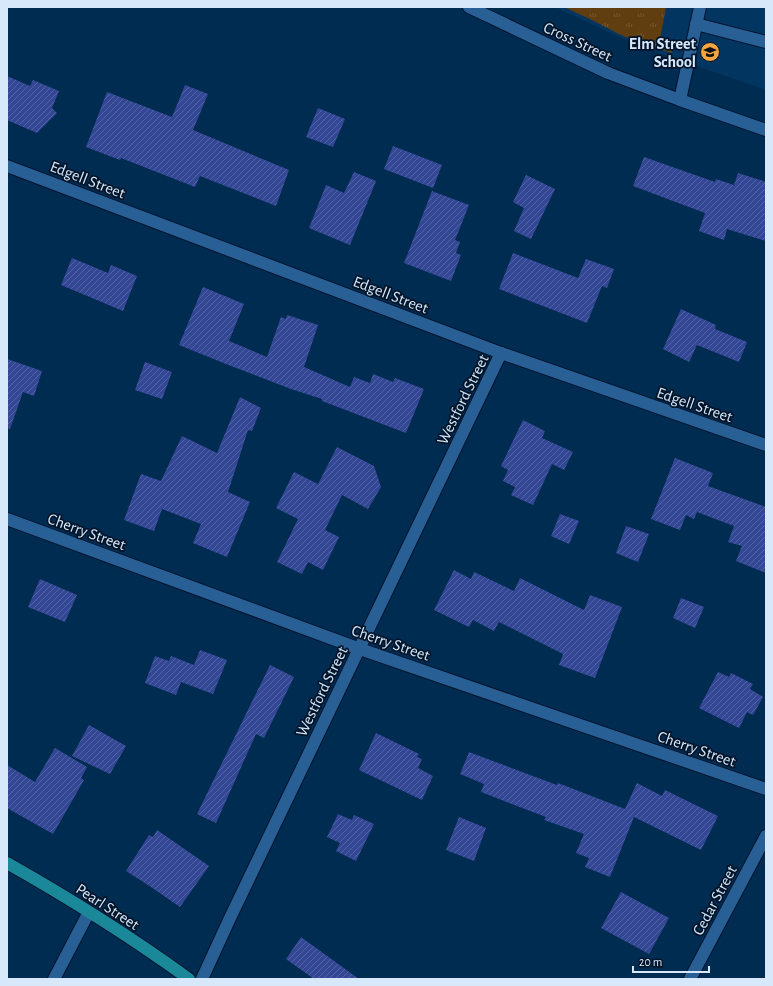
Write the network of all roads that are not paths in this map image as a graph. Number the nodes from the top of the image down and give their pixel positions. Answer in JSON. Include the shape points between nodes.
{"nodes":[{"id":1,"x":469,"y":7,"type":"edge"},
{"id":2,"x":700,"y":7,"type":"edge"},
{"id":3,"x":696,"y":24,"type":"junction"},
{"id":4,"x":766,"y":42,"type":"edge"},
{"id":5,"x":680,"y":100,"type":"junction"},
{"id":6,"x":766,"y":130,"type":"edge"},
{"id":7,"x":7,"y":166,"type":"edge"},
{"id":8,"x":502,"y":353,"type":"junction"},
{"id":9,"x":766,"y":445,"type":"edge"},
{"id":10,"x":7,"y":519,"type":"edge"},
{"id":11,"x":360,"y":649,"type":"junction"},
{"id":12,"x":766,"y":789,"type":"edge"},
{"id":13,"x":766,"y":836,"type":"edge"},
{"id":14,"x":7,"y":863,"type":"edge"},
{"id":15,"x":89,"y":912,"type":"junction"},
{"id":16,"x":54,"y":979,"type":"edge"},
{"id":17,"x":189,"y":979,"type":"edge"},
{"id":18,"x":202,"y":979,"type":"edge"},
{"id":19,"x":690,"y":979,"type":"edge"}],
"edges":[{"from":1,"to":5,"type":"street","name":"Cross Street","via":[[608,73]]},
{"from":2,"to":3,"type":"street"},
{"from":3,"to":4,"type":"street"},
{"from":3,"to":5,"type":"street"},
{"from":5,"to":6,"type":"street","name":"Cross Street"},
{"from":7,"to":8,"type":"street","name":"Edgell Street"},
{"from":8,"to":9,"type":"street","name":"Edgell Street"},
{"from":8,"to":11,"type":"street","name":"Westford Street"},
{"from":10,"to":11,"type":"street","name":"Cherry Street"},
{"from":11,"to":12,"type":"street","name":"Cherry Street"},
{"from":11,"to":18,"type":"street","name":"Westford Street"},
{"from":13,"to":19,"type":"street","name":"Cedar Street"},
{"from":14,"to":15,"type":"main road","name":"Pearl Street"},
{"from":15,"to":16,"type":"street"},
{"from":15,"to":17,"type":"main road","name":"Pearl Street"}]}
